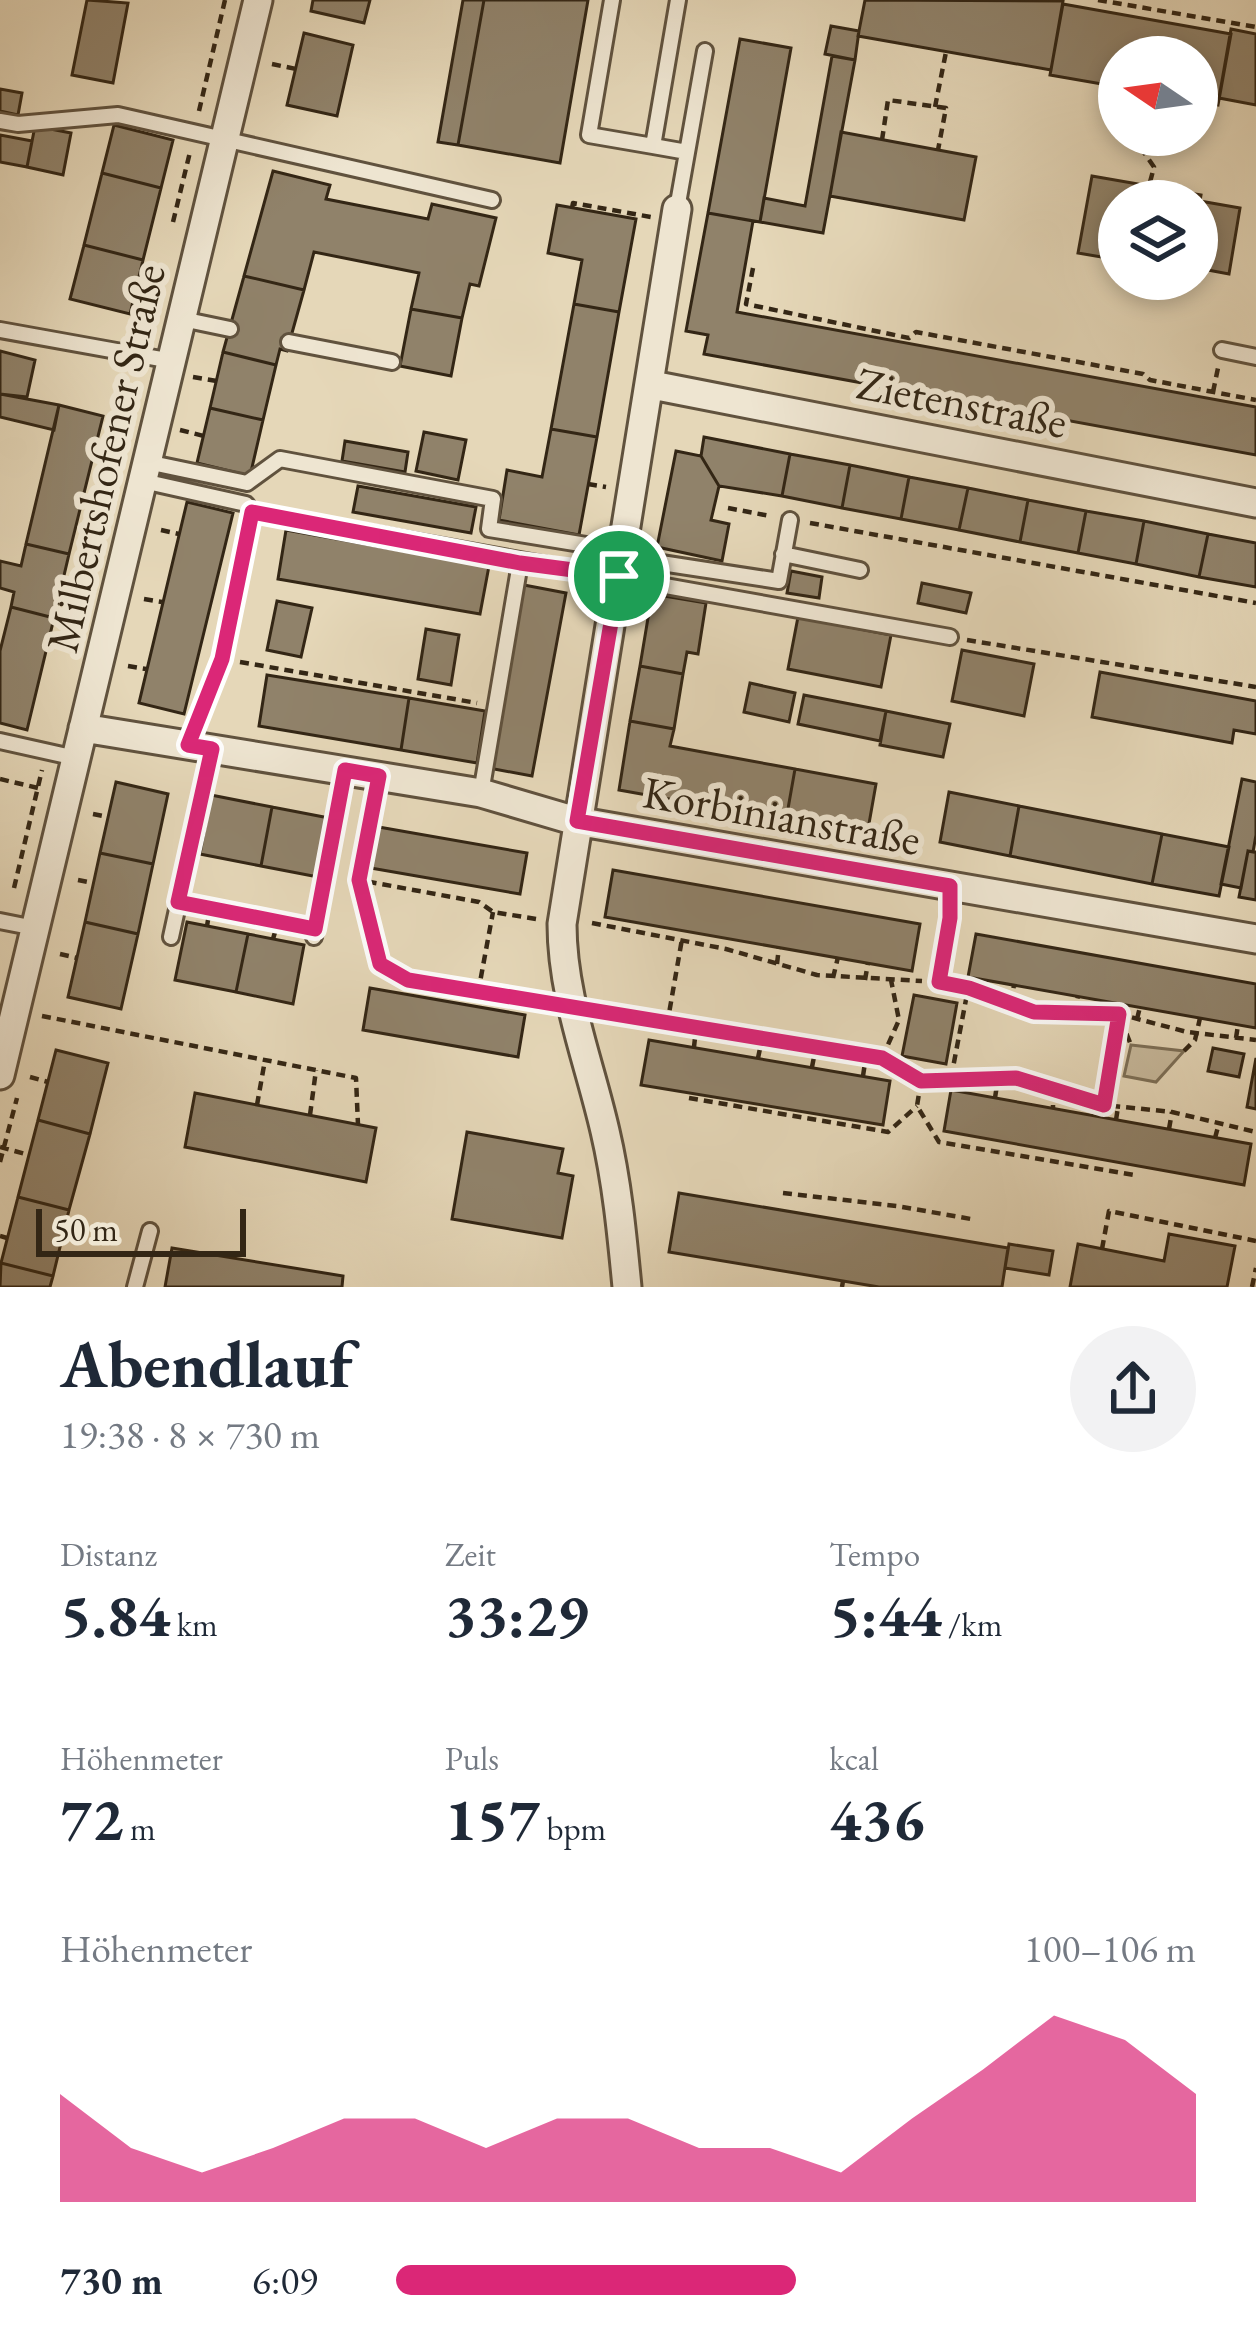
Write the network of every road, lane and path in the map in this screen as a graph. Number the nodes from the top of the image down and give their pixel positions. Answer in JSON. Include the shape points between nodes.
{"nodes":[{"id":1,"x":225,"y":0,"type":"edge"},
{"id":2,"x":258,"y":0,"type":"edge"},
{"id":3,"x":611,"y":0,"type":"edge"},
{"id":4,"x":678,"y":0,"type":"edge"},
{"id":5,"x":1099,"y":0,"type":"edge"},
{"id":6,"x":1153,"y":9,"type":"junction"},
{"id":7,"x":1150,"y":20,"type":"dead end"},
{"id":8,"x":1256,"y":27,"type":"edge"},
{"id":9,"x":705,"y":51,"type":"dead end"},
{"id":10,"x":946,"y":52,"type":"dead end"},
{"id":11,"x":935,"y":106,"type":"junction"},
{"id":12,"x":0,"y":121,"type":"edge"},
{"id":13,"x":194,"y":134,"type":"junction"},
{"id":14,"x":882,"y":140,"type":"dead end"},
{"id":15,"x":224,"y":141,"type":"junction"},
{"id":16,"x":653,"y":146,"type":"junction"},
{"id":17,"x":938,"y":150,"type":"dead end"},
{"id":18,"x":688,"y":152,"type":"junction"},
{"id":19,"x":492,"y":200,"type":"dead end"},
{"id":20,"x":572,"y":208,"type":"dead end"},
{"id":21,"x":677,"y":215,"type":"junction"},
{"id":22,"x":173,"y":223,"type":"dead end"},
{"id":23,"x":753,"y":268,"type":"dead end"},
{"id":24,"x":182,"y":319,"type":"junction"},
{"id":25,"x":230,"y":329,"type":"dead end"},
{"id":26,"x":0,"y":330,"type":"edge"},
{"id":27,"x":289,"y":342,"type":"dead end"},
{"id":28,"x":1222,"y":350,"type":"dead end"},
{"id":29,"x":1256,"y":356,"type":"edge"},
{"id":30,"x":172,"y":361,"type":"junction"},
{"id":31,"x":392,"y":362,"type":"dead end"},
{"id":32,"x":652,"y":385,"type":"junction"},
{"id":33,"x":1256,"y":400,"type":"edge"},
{"id":34,"x":116,"y":461,"type":"dead end"},
{"id":35,"x":145,"y":472,"type":"junction"},
{"id":36,"x":1256,"y":503,"type":"edge"},
{"id":37,"x":728,"y":508,"type":"dead end"},
{"id":38,"x":252,"y":512,"type":"junction"},
{"id":39,"x":790,"y":520,"type":"junction"},
{"id":40,"x":95,"y":550,"type":"dead end"},
{"id":41,"x":783,"y":554,"type":"junction"},
{"id":42,"x":621,"y":561,"type":"junction"},
{"id":43,"x":520,"y":563,"type":"junction"},
{"id":44,"x":860,"y":569,"type":"dead end"},
{"id":45,"x":1256,"y":603,"type":"edge"},
{"id":46,"x":950,"y":637,"type":"joint"},
{"id":47,"x":222,"y":659,"type":"junction"},
{"id":48,"x":1256,"y":687,"type":"edge"},
{"id":49,"x":496,"y":707,"type":"junction"},
{"id":50,"x":83,"y":728,"type":"junction"},
{"id":51,"x":0,"y":741,"type":"edge"},
{"id":52,"x":200,"y":747,"type":"junction"},
{"id":53,"x":47,"y":751,"type":"junction"},
{"id":54,"x":76,"y":758,"type":"junction"},
{"id":55,"x":345,"y":770,"type":"junction"},
{"id":56,"x":379,"y":776,"type":"junction"},
{"id":57,"x":0,"y":779,"type":"edge"},
{"id":58,"x":38,"y":788,"type":"junction"},
{"id":59,"x":482,"y":793,"type":"junction"},
{"id":60,"x":68,"y":794,"type":"junction"},
{"id":61,"x":577,"y":821,"type":"junction"},
{"id":62,"x":359,"y":880,"type":"junction"},
{"id":63,"x":950,"y":886,"type":"junction"},
{"id":64,"x":178,"y":902,"type":"junction"},
{"id":65,"x":210,"y":908,"type":"junction"},
{"id":66,"x":493,"y":912,"type":"junction"},
{"id":67,"x":3,"y":921,"type":"edge"},
{"id":68,"x":563,"y":921,"type":"junction"},
{"id":69,"x":278,"y":922,"type":"junction"},
{"id":70,"x":207,"y":926,"type":"dead end"},
{"id":71,"x":35,"y":928,"type":"junction"},
{"id":72,"x":315,"y":933,"type":"joint"},
{"id":73,"x":170,"y":937,"type":"dead end"},
{"id":74,"x":718,"y":937,"type":"dead end"},
{"id":75,"x":273,"y":939,"type":"dead end"},
{"id":76,"x":682,"y":939,"type":"junction"},
{"id":77,"x":1256,"y":939,"type":"edge"},
{"id":78,"x":716,"y":946,"type":"junction"},
{"id":79,"x":779,"y":947,"type":"dead end"},
{"id":80,"x":838,"y":957,"type":"dead end"},
{"id":81,"x":868,"y":963,"type":"dead end"},
{"id":82,"x":777,"y":964,"type":"junction"},
{"id":83,"x":833,"y":977,"type":"junction"},
{"id":84,"x":865,"y":980,"type":"junction"},
{"id":85,"x":891,"y":980,"type":"junction"},
{"id":86,"x":939,"y":982,"type":"junction"},
{"id":87,"x":1014,"y":985,"type":"dead end"},
{"id":88,"x":969,"y":988,"type":"junction"},
{"id":89,"x":478,"y":993,"type":"junction"},
{"id":90,"x":1078,"y":996,"type":"dead end"},
{"id":91,"x":1011,"y":1003,"type":"junction"},
{"id":92,"x":1140,"y":1007,"type":"dead end"},
{"id":93,"x":572,"y":1009,"type":"junction"},
{"id":94,"x":16,"y":1011,"type":"junction"},
{"id":95,"x":1074,"y":1013,"type":"junction"},
{"id":96,"x":1119,"y":1014,"type":"junction"},
{"id":97,"x":1201,"y":1018,"type":"dead end"},
{"id":98,"x":1137,"y":1019,"type":"junction"},
{"id":99,"x":899,"y":1020,"type":"junction"},
{"id":100,"x":909,"y":1022,"type":"dead end"},
{"id":101,"x":667,"y":1025,"type":"junction"},
{"id":102,"x":1238,"y":1025,"type":"dead end"},
{"id":103,"x":696,"y":1029,"type":"junction"},
{"id":104,"x":1198,"y":1034,"type":"junction"},
{"id":105,"x":1236,"y":1038,"type":"junction"},
{"id":106,"x":762,"y":1039,"type":"junction"},
{"id":107,"x":1256,"y":1040,"type":"edge"},
{"id":108,"x":1130,"y":1045,"type":"dead end"},
{"id":109,"x":694,"y":1047,"type":"dead end"},
{"id":110,"x":817,"y":1047,"type":"junction"},
{"id":111,"x":1184,"y":1052,"type":"dead end"},
{"id":112,"x":866,"y":1056,"type":"junction"},
{"id":113,"x":758,"y":1058,"type":"dead end"},
{"id":114,"x":882,"y":1058,"type":"junction"},
{"id":115,"x":265,"y":1060,"type":"junction"},
{"id":116,"x":812,"y":1067,"type":"dead end"},
{"id":117,"x":316,"y":1070,"type":"junction"},
{"id":118,"x":0,"y":1075,"type":"edge"},
{"id":119,"x":863,"y":1076,"type":"dead end"},
{"id":120,"x":951,"y":1078,"type":"junction"},
{"id":121,"x":998,"y":1078,"type":"junction"},
{"id":122,"x":921,"y":1081,"type":"junction"},
{"id":123,"x":1053,"y":1090,"type":"junction"},
{"id":124,"x":689,"y":1098,"type":"dead end"},
{"id":125,"x":995,"y":1098,"type":"dead end"},
{"id":126,"x":257,"y":1105,"type":"dead end"},
{"id":127,"x":1104,"y":1105,"type":"junction"},
{"id":128,"x":917,"y":1106,"type":"junction"},
{"id":129,"x":1118,"y":1106,"type":"junction"},
{"id":130,"x":1053,"y":1108,"type":"dead end"},
{"id":131,"x":1172,"y":1112,"type":"junction"},
{"id":132,"x":310,"y":1115,"type":"dead end"},
{"id":133,"x":1116,"y":1120,"type":"dead end"},
{"id":134,"x":1256,"y":1121,"type":"edge"},
{"id":135,"x":1219,"y":1124,"type":"junction"},
{"id":136,"x":358,"y":1125,"type":"dead end"},
{"id":137,"x":1169,"y":1129,"type":"dead end"},
{"id":138,"x":1255,"y":1132,"type":"edge"},
{"id":139,"x":1215,"y":1138,"type":"dead end"},
{"id":140,"x":0,"y":1147,"type":"edge"},
{"id":141,"x":29,"y":1154,"type":"dead end"},
{"id":142,"x":1134,"y":1174,"type":"dead end"},
{"id":143,"x":783,"y":1193,"type":"dead end"},
{"id":144,"x":971,"y":1219,"type":"dead end"},
{"id":145,"x":150,"y":1231,"type":"dead end"},
{"id":146,"x":1256,"y":1240,"type":"edge"},
{"id":147,"x":1102,"y":1249,"type":"dead end"},
{"id":148,"x":1256,"y":1268,"type":"edge"},
{"id":149,"x":135,"y":1287,"type":"edge"},
{"id":150,"x":627,"y":1287,"type":"edge"},
{"id":151,"x":1252,"y":1287,"type":"edge"}],
"edges":[{"from":1,"to":13,"type":"path"},
{"from":2,"to":15,"type":"street","name":"Milbertshofener Straße"},
{"from":3,"to":16,"type":"lane","via":[[589,135]]},
{"from":4,"to":16,"type":"lane"},
{"from":5,"to":6,"type":"path"},
{"from":6,"to":7,"type":"path"},
{"from":6,"to":8,"type":"path"},
{"from":9,"to":18,"type":"lane"},
{"from":10,"to":11,"type":"path"},
{"from":11,"to":14,"type":"path","via":[[888,100]]},
{"from":11,"to":17,"type":"path","via":[[946,108]]},
{"from":12,"to":13,"type":"lane","via":[[118,115]]},
{"from":13,"to":15,"type":"lane"},
{"from":13,"to":22,"type":"path"},
{"from":15,"to":19,"type":"lane"},
{"from":15,"to":24,"type":"street","name":"Milbertshofener Straße"},
{"from":16,"to":18,"type":"lane"},
{"from":18,"to":21,"type":"lane"},
{"from":20,"to":21,"type":"path"},
{"from":21,"to":32,"type":"street"},
{"from":23,"to":33,"type":"path","via":[[746,304]]},
{"from":24,"to":25,"type":"lane"},
{"from":24,"to":30,"type":"street","name":"Milbertshofener Straße"},
{"from":26,"to":30,"type":"lane"},
{"from":27,"to":31,"type":"lane"},
{"from":28,"to":29,"type":"lane"},
{"from":30,"to":35,"type":"street","name":"Milbertshofener Straße"},
{"from":32,"to":36,"type":"street","name":"Zietenstraße"},
{"from":32,"to":42,"type":"street"},
{"from":34,"to":40,"type":"path"},
{"from":35,"to":38,"type":"lane"},
{"from":35,"to":42,"type":"lane","via":[[248,483],[280,459],[493,499],[489,529]]},
{"from":35,"to":50,"type":"street","name":"Milbertshofener Straße"},
{"from":37,"to":39,"type":"path"},
{"from":38,"to":43,"type":"lane"},
{"from":38,"to":47,"type":"lane"},
{"from":39,"to":41,"type":"lane"},
{"from":39,"to":45,"type":"path"},
{"from":41,"to":42,"type":"lane","via":[[779,581]]},
{"from":41,"to":44,"type":"lane"},
{"from":42,"to":43,"type":"lane"},
{"from":42,"to":46,"type":"lane"},
{"from":42,"to":61,"type":"street"},
{"from":43,"to":49,"type":"lane"},
{"from":46,"to":48,"type":"path"},
{"from":47,"to":49,"type":"path"},
{"from":47,"to":52,"type":"lane"},
{"from":49,"to":59,"type":"lane"},
{"from":50,"to":52,"type":"street","name":"Korbinianstraße"},
{"from":50,"to":54,"type":"street","name":"Milbertshofener Straße"},
{"from":51,"to":53,"type":"lane"},
{"from":52,"to":55,"type":"street","name":"Korbinianstraße"},
{"from":52,"to":64,"type":"lane"},
{"from":53,"to":54,"type":"lane"},
{"from":53,"to":58,"type":"path"},
{"from":54,"to":60,"type":"street","name":"Milbertshofener Straße"},
{"from":55,"to":56,"type":"street","name":"Korbinianstraße"},
{"from":55,"to":72,"type":"lane"},
{"from":56,"to":59,"type":"street","name":"Korbinianstraße"},
{"from":56,"to":62,"type":"path"},
{"from":57,"to":58,"type":"path"},
{"from":58,"to":60,"type":"path"},
{"from":58,"to":67,"type":"path"},
{"from":59,"to":61,"type":"street","name":"Korbinianstraße"},
{"from":60,"to":71,"type":"street","name":"Milbertshofener Straße"},
{"from":61,"to":63,"type":"street","name":"Korbinianstraße"},
{"from":61,"to":68,"type":"street"},
{"from":62,"to":66,"type":"path","via":[[478,902]]},
{"from":62,"to":89,"type":"path","via":[[380,964],[408,980]]},
{"from":63,"to":77,"type":"street","name":"Korbinianstraße"},
{"from":63,"to":86,"type":"lane"},
{"from":64,"to":65,"type":"path"},
{"from":64,"to":73,"type":"lane"},
{"from":65,"to":69,"type":"path"},
{"from":65,"to":70,"type":"path"},
{"from":66,"to":68,"type":"path"},
{"from":66,"to":89,"type":"path"},
{"from":67,"to":71,"type":"lane"},
{"from":68,"to":76,"type":"path"},
{"from":68,"to":93,"type":"street"},
{"from":69,"to":72,"type":"path"},
{"from":69,"to":75,"type":"path"},
{"from":71,"to":94,"type":"street","name":"Milbertshofener Straße"},
{"from":74,"to":78,"type":"path"},
{"from":76,"to":78,"type":"path"},
{"from":76,"to":101,"type":"path"},
{"from":78,"to":82,"type":"path"},
{"from":79,"to":82,"type":"path"},
{"from":80,"to":83,"type":"path"},
{"from":81,"to":84,"type":"path"},
{"from":82,"to":83,"type":"path"},
{"from":83,"to":84,"type":"path"},
{"from":84,"to":85,"type":"path"},
{"from":85,"to":86,"type":"path"},
{"from":85,"to":99,"type":"path"},
{"from":86,"to":88,"type":"path"},
{"from":87,"to":91,"type":"path"},
{"from":88,"to":91,"type":"path"},
{"from":88,"to":120,"type":"path"},
{"from":89,"to":93,"type":"path"},
{"from":90,"to":95,"type":"path"},
{"from":91,"to":95,"type":"path"},
{"from":92,"to":98,"type":"path"},
{"from":93,"to":101,"type":"path"},
{"from":93,"to":150,"type":"street","via":[[605,1130]]},
{"from":94,"to":115,"type":"path"},
{"from":94,"to":118,"type":"street","name":"Milbertshofener Straße"},
{"from":95,"to":96,"type":"path"},
{"from":96,"to":98,"type":"path"},
{"from":96,"to":108,"type":"path"},
{"from":96,"to":127,"type":"path"},
{"from":97,"to":104,"type":"path"},
{"from":98,"to":104,"type":"path"},
{"from":99,"to":100,"type":"path"},
{"from":99,"to":114,"type":"path"},
{"from":101,"to":103,"type":"path"},
{"from":102,"to":105,"type":"path"},
{"from":103,"to":106,"type":"path"},
{"from":103,"to":109,"type":"path"},
{"from":104,"to":105,"type":"path"},
{"from":104,"to":111,"type":"path"},
{"from":105,"to":107,"type":"path"},
{"from":106,"to":110,"type":"path"},
{"from":106,"to":113,"type":"path"},
{"from":110,"to":112,"type":"path"},
{"from":110,"to":116,"type":"path"},
{"from":112,"to":114,"type":"path"},
{"from":112,"to":119,"type":"path"},
{"from":114,"to":122,"type":"path"},
{"from":115,"to":117,"type":"path"},
{"from":115,"to":126,"type":"path"},
{"from":117,"to":132,"type":"path"},
{"from":117,"to":136,"type":"path","via":[[356,1078]]},
{"from":120,"to":121,"type":"path"},
{"from":120,"to":122,"type":"path"},
{"from":121,"to":123,"type":"path"},
{"from":121,"to":125,"type":"path"},
{"from":122,"to":128,"type":"path"},
{"from":123,"to":127,"type":"path"},
{"from":123,"to":130,"type":"path"},
{"from":124,"to":128,"type":"path","via":[[889,1132]]},
{"from":127,"to":129,"type":"path"},
{"from":128,"to":142,"type":"path","via":[[939,1142]]},
{"from":129,"to":131,"type":"path"},
{"from":129,"to":133,"type":"path"},
{"from":131,"to":135,"type":"path"},
{"from":131,"to":137,"type":"path"},
{"from":134,"to":138,"type":"path"},
{"from":135,"to":138,"type":"path"},
{"from":135,"to":139,"type":"path"},
{"from":140,"to":141,"type":"path"},
{"from":143,"to":144,"type":"path"},
{"from":145,"to":149,"type":"lane"},
{"from":146,"to":147,"type":"path","via":[[1109,1211]]},
{"from":148,"to":151,"type":"path"}]}
